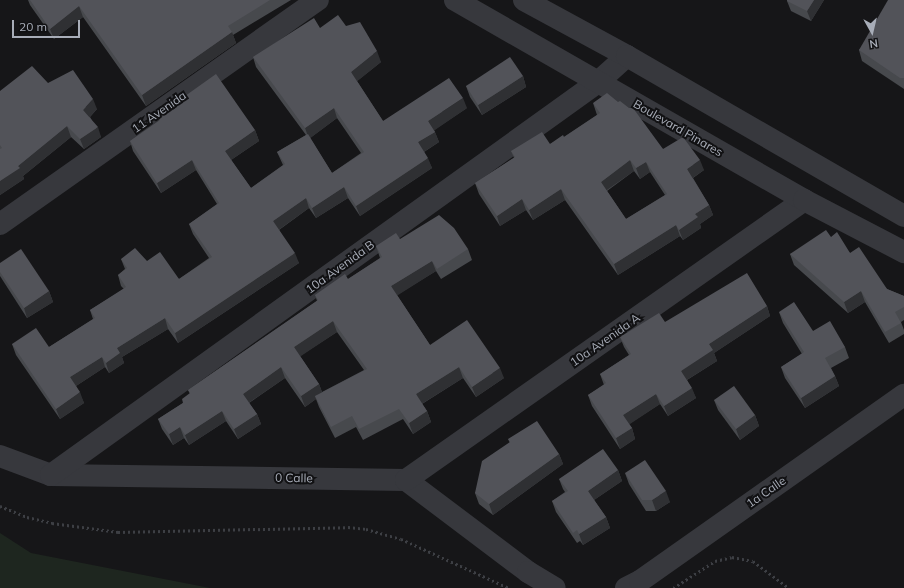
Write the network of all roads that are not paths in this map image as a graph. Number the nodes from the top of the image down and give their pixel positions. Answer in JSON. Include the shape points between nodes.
{"nodes":[{"id":1,"x":318,"y":0,"type":"edge"},
{"id":2,"x":455,"y":0,"type":"edge"},
{"id":3,"x":524,"y":0,"type":"edge"},
{"id":4,"x":627,"y":56,"type":"junction"},
{"id":5,"x":598,"y":82,"type":"junction"},
{"id":6,"x":804,"y":200,"type":"junction"},
{"id":7,"x":904,"y":216,"type":"edge"},
{"id":8,"x":0,"y":224,"type":"edge"},
{"id":9,"x":904,"y":252,"type":"edge"},
{"id":10,"x":904,"y":395,"type":"edge"},
{"id":11,"x":0,"y":456,"type":"edge"},
{"id":12,"x":51,"y":475,"type":"junction"},
{"id":13,"x":406,"y":480,"type":"junction"},
{"id":14,"x":556,"y":588,"type":"edge"},
{"id":15,"x":626,"y":588,"type":"edge"}],
"edges":[{"from":1,"to":8,"type":"street","name":"11 Avenida"},
{"from":2,"to":5,"type":"street","name":"Boulevard Pinares"},
{"from":3,"to":4,"type":"street"},
{"from":4,"to":5,"type":"street","name":"10a Avenida B"},
{"from":4,"to":7,"type":"street"},
{"from":5,"to":6,"type":"street","name":"Boulevard Pinares"},
{"from":5,"to":12,"type":"street","name":"10a Avenida B"},
{"from":6,"to":9,"type":"street","name":"Boulevard Pinares"},
{"from":6,"to":13,"type":"street","name":"10a Avenida A"},
{"from":10,"to":15,"type":"street","name":"1a Calle","via":[[640,581]]},
{"from":11,"to":12,"type":"street","name":"0 Calle"},
{"from":12,"to":13,"type":"street","name":"0 Calle"},
{"from":13,"to":14,"type":"street","via":[[528,572]]}]}
